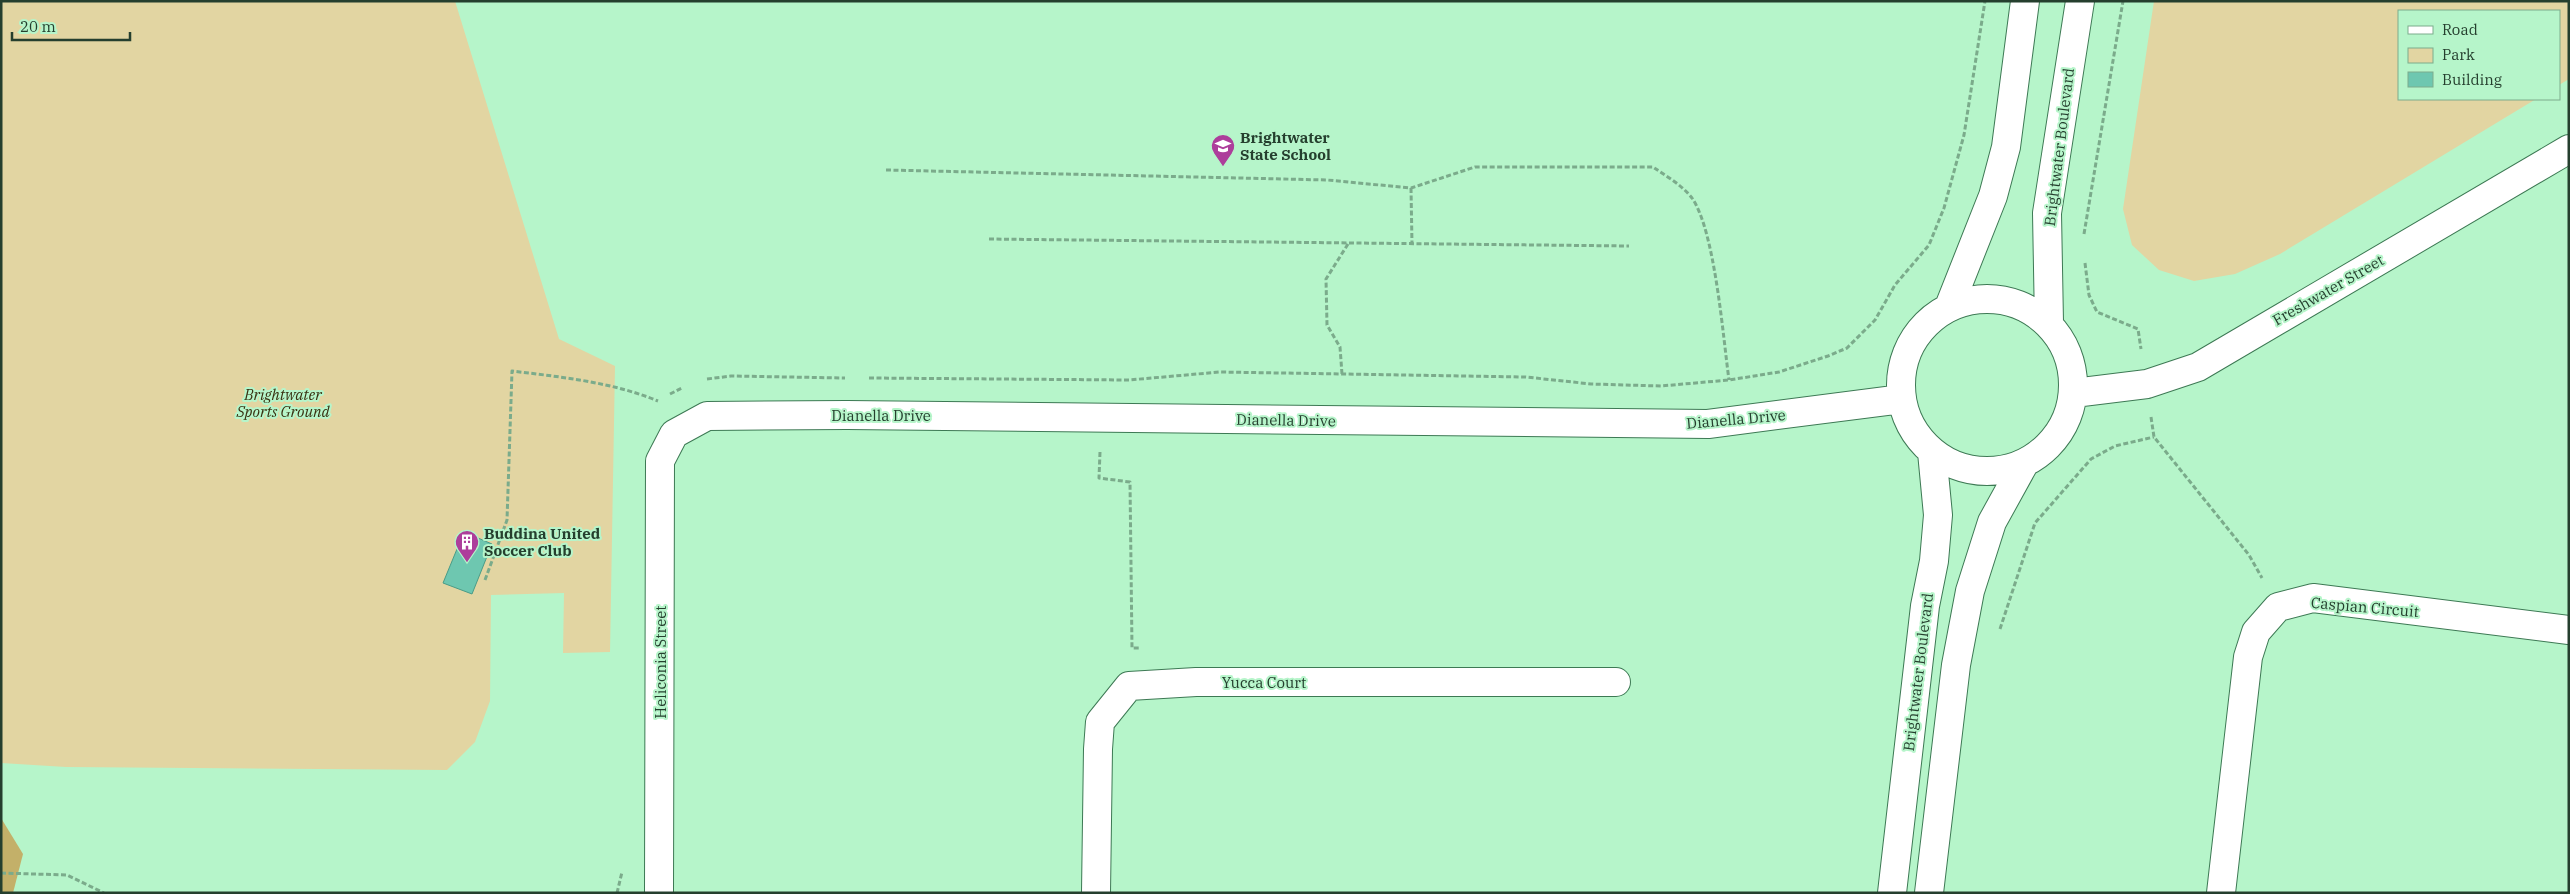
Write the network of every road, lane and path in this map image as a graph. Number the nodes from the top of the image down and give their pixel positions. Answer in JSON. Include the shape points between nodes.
{"nodes":[{"id":1,"x":1985,"y":1,"type":"edge"},
{"id":2,"x":2026,"y":1,"type":"edge"},
{"id":3,"x":2080,"y":1,"type":"edge"},
{"id":4,"x":2123,"y":1,"type":"edge"},
{"id":5,"x":2569,"y":149,"type":"edge"},
{"id":6,"x":886,"y":170,"type":"dead end"},
{"id":7,"x":1411,"y":188,"type":"junction"},
{"id":8,"x":989,"y":239,"type":"dead end"},
{"id":9,"x":1348,"y":244,"type":"junction"},
{"id":10,"x":1412,"y":244,"type":"junction"},
{"id":11,"x":2082,"y":244,"type":"dead end"},
{"id":12,"x":1629,"y":246,"type":"dead end"},
{"id":13,"x":2084,"y":261,"type":"dead end"},
{"id":14,"x":1949,"y":307,"type":"junction"},
{"id":15,"x":2049,"y":323,"type":"junction"},
{"id":16,"x":2138,"y":329,"type":"dead end"},
{"id":17,"x":1828,"y":356,"type":"dead end"},
{"id":18,"x":1342,"y":374,"type":"dead end"},
{"id":19,"x":1102,"y":380,"type":"dead end"},
{"id":20,"x":1729,"y":380,"type":"dead end"},
{"id":21,"x":2074,"y":394,"type":"junction"},
{"id":22,"x":1902,"y":399,"type":"junction"},
{"id":23,"x":658,"y":401,"type":"dead end"},
{"id":24,"x":1101,"y":418,"type":"junction"},
{"id":25,"x":674,"y":434,"type":"joint"},
{"id":26,"x":1932,"y":452,"type":"junction"},
{"id":27,"x":2024,"y":464,"type":"junction"},
{"id":28,"x":484,"y":580,"type":"dead end"},
{"id":29,"x":2278,"y":607,"type":"junction"},
{"id":30,"x":2569,"y":630,"type":"edge"},
{"id":31,"x":1997,"y":638,"type":"dead end"},
{"id":32,"x":1150,"y":649,"type":"dead end"},
{"id":33,"x":1616,"y":682,"type":"dead end"},
{"id":34,"x":623,"y":863,"type":"dead end"},
{"id":35,"x":1,"y":873,"type":"edge"},
{"id":36,"x":104,"y":893,"type":"edge"},
{"id":37,"x":617,"y":893,"type":"edge"},
{"id":38,"x":659,"y":893,"type":"edge"},
{"id":39,"x":1096,"y":893,"type":"edge"},
{"id":40,"x":1892,"y":893,"type":"edge"},
{"id":41,"x":1929,"y":893,"type":"edge"},
{"id":42,"x":2221,"y":893,"type":"edge"}],
"edges":[{"from":1,"to":17,"type":"path","via":[[1964,135],[1944,208],[1929,245],[1895,284],[1874,320],[1846,348]]},
{"from":2,"to":14,"type":"street","via":[[2006,146],[1992,196]]},
{"from":3,"to":15,"type":"street","name":"Brightwater Boulevard","via":[[2047,213]]},
{"from":4,"to":11,"type":"path"},
{"from":5,"to":21,"type":"street","name":"Freshwater Street","via":[[2198,367],[2147,384]]},
{"from":6,"to":7,"type":"path","via":[[1327,180]]},
{"from":7,"to":10,"type":"path"},
{"from":7,"to":20,"type":"path","via":[[1476,167],[1653,168],[1674,181],[1691,198],[1703,222]]},
{"from":8,"to":9,"type":"path"},
{"from":9,"to":10,"type":"path"},
{"from":9,"to":18,"type":"path","via":[[1326,279],[1327,325],[1340,346]]},
{"from":10,"to":12,"type":"path"},
{"from":13,"to":16,"type":"path","via":[[2089,296],[2097,312]]},
{"from":14,"to":15,"type":"street","via":[[1975,299],[2001,300],[2027,308]]},
{"from":14,"to":22,"type":"street","via":[[1926,322],[1910,345],[1902,371]]},
{"from":15,"to":21,"type":"street","via":[[2064,344],[2073,368]]},
{"from":19,"to":24,"type":"path"},
{"from":21,"to":27,"type":"street","via":[[2066,422],[2049,446]]},
{"from":22,"to":24,"type":"street","name":"Dianella Drive","via":[[1708,424]]},
{"from":22,"to":26,"type":"street","via":[[1907,418]]},
{"from":23,"to":28,"type":"path","via":[[632,390],[512,371],[507,520]]},
{"from":24,"to":25,"type":"street","name":"Dianella Drive","via":[[707,416]]},
{"from":24,"to":32,"type":"path","via":[[1099,478],[1130,482],[1132,648]]},
{"from":25,"to":38,"type":"street","name":"Heliconia Street","via":[[660,461]]},
{"from":26,"to":27,"type":"street","via":[[1953,464],[1977,471],[2001,470]]},
{"from":26,"to":40,"type":"street","name":"Brightwater Boulevard","via":[[1938,515],[1935,552],[1925,606]]},
{"from":27,"to":41,"type":"street","via":[[1992,522],[1970,591],[1956,665]]},
{"from":29,"to":30,"type":"street","name":"Caspian Circuit","via":[[2313,598]]},
{"from":29,"to":31,"type":"path","via":[[2249,555],[2154,437],[2115,446],[2091,459],[2035,523]]},
{"from":29,"to":42,"type":"street","via":[[2256,632],[2248,657]]},
{"from":33,"to":39,"type":"street","name":"Yucca Court","via":[[1196,682],[1129,686],[1100,722]]},
{"from":34,"to":37,"type":"path"},
{"from":35,"to":36,"type":"path","via":[[67,875]]}]}
